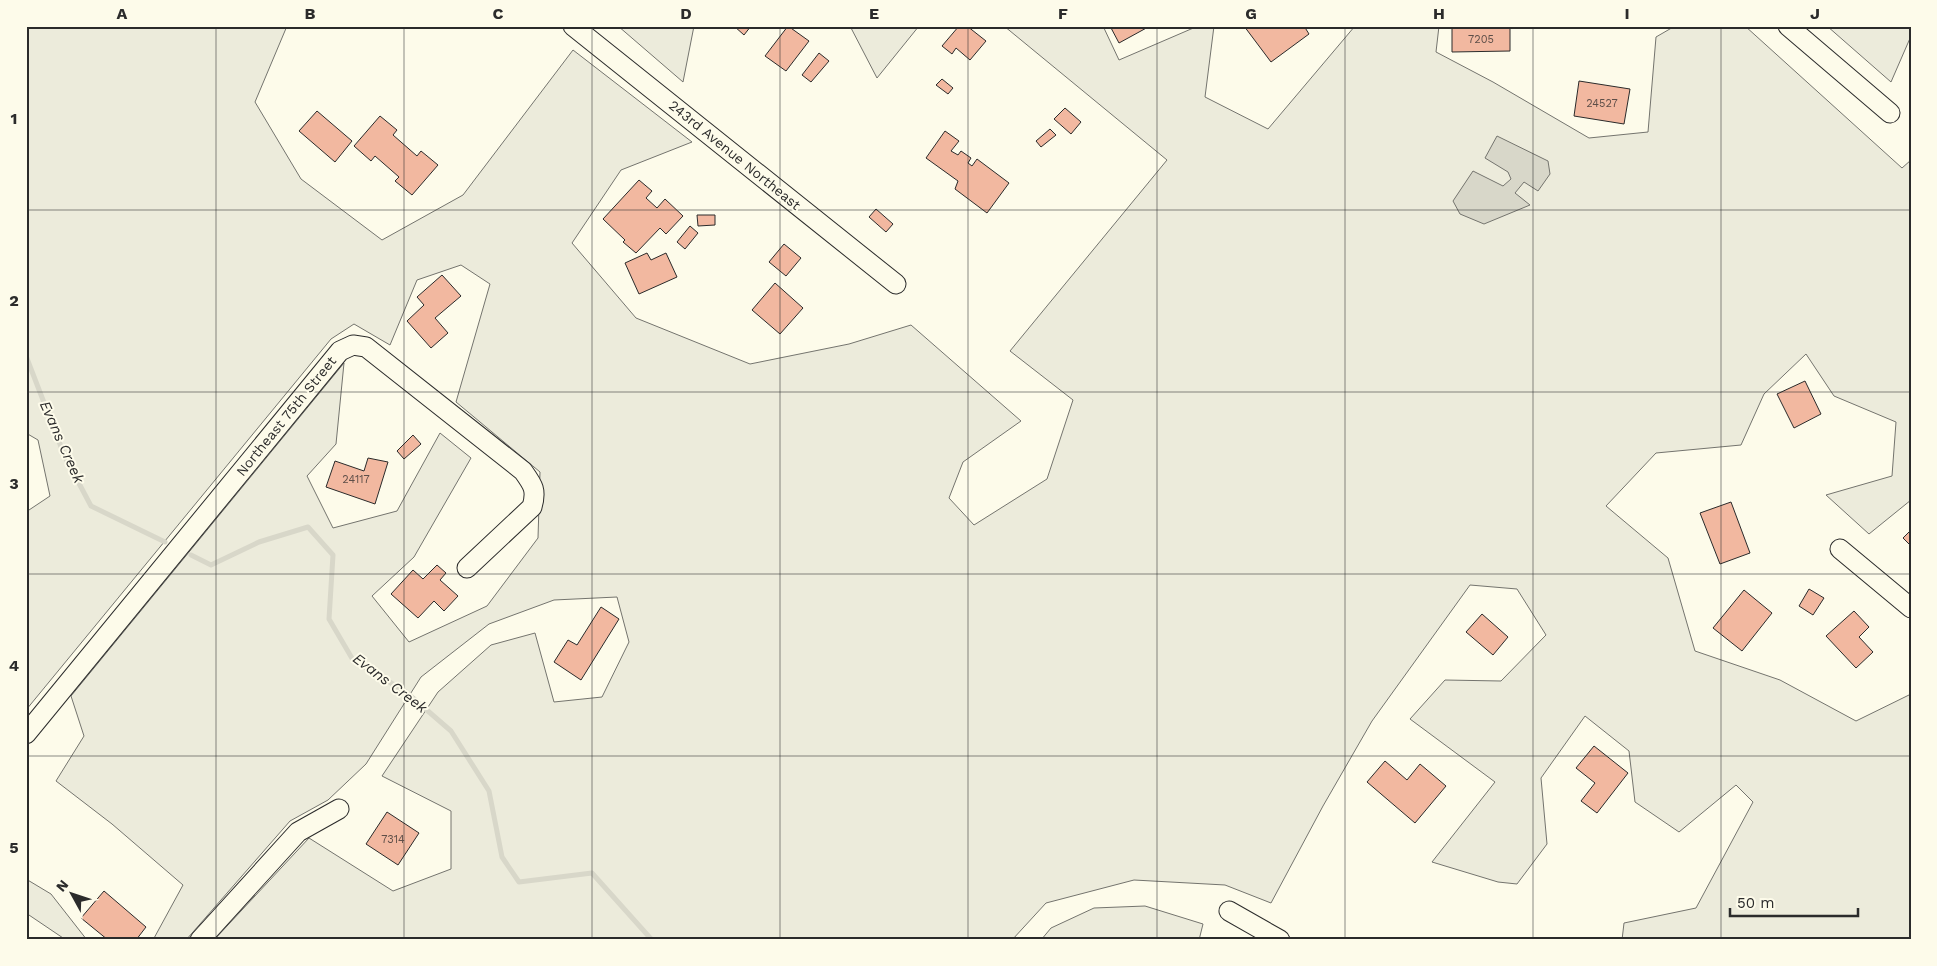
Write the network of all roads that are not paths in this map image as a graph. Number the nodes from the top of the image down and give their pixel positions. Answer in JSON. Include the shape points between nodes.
{"nodes":[{"id":1,"x":573,"y":26,"type":"edge"},
{"id":2,"x":1788,"y":26,"type":"edge"},
{"id":3,"x":1890,"y":113,"type":"dead end"},
{"id":4,"x":896,"y":284,"type":"dead end"},
{"id":5,"x":1840,"y":549,"type":"dead end"},
{"id":6,"x":467,"y":568,"type":"dead end"},
{"id":7,"x":1911,"y":608,"type":"edge"},
{"id":8,"x":26,"y":734,"type":"edge"},
{"id":9,"x":339,"y":808,"type":"dead end"},
{"id":10,"x":1229,"y":911,"type":"dead end"},
{"id":11,"x":200,"y":940,"type":"edge"},
{"id":12,"x":1280,"y":940,"type":"edge"}],
"edges":[{"from":1,"to":4,"type":"street","name":"243rd Avenue Northeast"},
{"from":2,"to":3,"type":"street"},
{"from":5,"to":7,"type":"street"},
{"from":6,"to":8,"type":"street","name":"Northeast 75th Street","via":[[532,507],[535,495],[532,483],[523,471],[366,347],[353,344],[340,350]]},
{"from":9,"to":11,"type":"street","via":[[298,832]]},
{"from":10,"to":12,"type":"street"}]}
